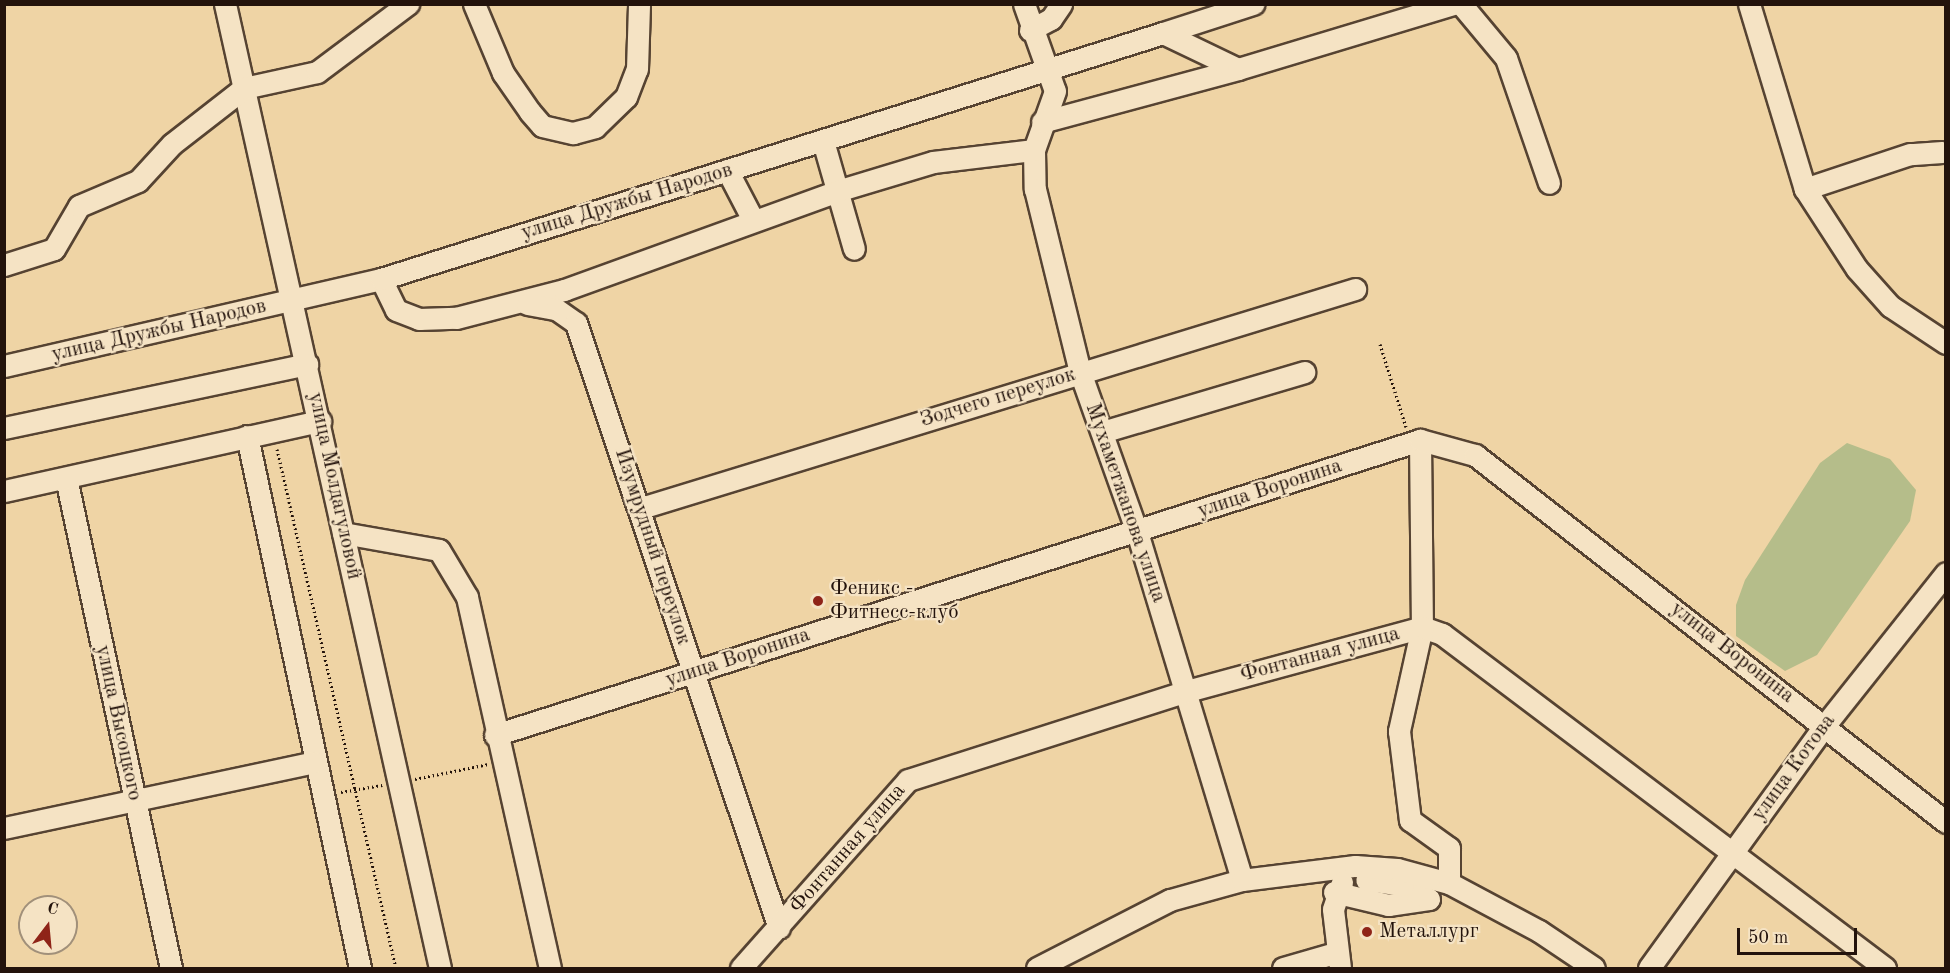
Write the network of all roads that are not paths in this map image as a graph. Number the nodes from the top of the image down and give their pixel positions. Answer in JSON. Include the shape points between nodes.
{"nodes":[{"id":1,"x":225,"y":4,"type":"edge"},
{"id":2,"x":408,"y":4,"type":"edge"},
{"id":3,"x":474,"y":4,"type":"edge"},
{"id":4,"x":639,"y":4,"type":"edge"},
{"id":5,"x":1024,"y":4,"type":"edge"},
{"id":6,"x":1061,"y":4,"type":"edge"},
{"id":7,"x":1253,"y":4,"type":"edge"},
{"id":8,"x":1453,"y":4,"type":"edge"},
{"id":9,"x":1461,"y":4,"type":"edge"},
{"id":10,"x":1749,"y":4,"type":"edge"},
{"id":11,"x":1030,"y":30,"type":"junction"},
{"id":12,"x":1163,"y":33,"type":"junction"},
{"id":13,"x":1238,"y":69,"type":"junction"},
{"id":14,"x":1045,"y":73,"type":"junction"},
{"id":15,"x":244,"y":88,"type":"junction"},
{"id":16,"x":1042,"y":122,"type":"junction"},
{"id":17,"x":823,"y":141,"type":"junction"},
{"id":18,"x":1034,"y":150,"type":"junction"},
{"id":19,"x":1944,"y":150,"type":"edge"},
{"id":20,"x":727,"y":170,"type":"junction"},
{"id":21,"x":1549,"y":183,"type":"dead end"},
{"id":22,"x":1805,"y":189,"type":"junction"},
{"id":23,"x":837,"y":191,"type":"junction"},
{"id":24,"x":753,"y":220,"type":"junction"},
{"id":25,"x":854,"y":249,"type":"dead end"},
{"id":26,"x":4,"y":265,"type":"edge"},
{"id":27,"x":381,"y":279,"type":"junction"},
{"id":28,"x":1355,"y":289,"type":"dead end"},
{"id":29,"x":293,"y":299,"type":"junction"},
{"id":30,"x":524,"y":303,"type":"junction"},
{"id":31,"x":1946,"y":343,"type":"edge"},
{"id":32,"x":307,"y":364,"type":"junction"},
{"id":33,"x":4,"y":366,"type":"edge"},
{"id":34,"x":1080,"y":372,"type":"junction"},
{"id":35,"x":1304,"y":372,"type":"dead end"},
{"id":36,"x":320,"y":421,"type":"junction"},
{"id":37,"x":4,"y":428,"type":"edge"},
{"id":38,"x":1102,"y":432,"type":"junction"},
{"id":39,"x":247,"y":436,"type":"junction"},
{"id":40,"x":1415,"y":442,"type":"junction"},
{"id":41,"x":66,"y":478,"type":"junction"},
{"id":42,"x":4,"y":491,"type":"edge"},
{"id":43,"x":641,"y":508,"type":"junction"},
{"id":44,"x":1137,"y":532,"type":"junction"},
{"id":45,"x":343,"y":533,"type":"junction"},
{"id":46,"x":1945,"y":574,"type":"edge"},
{"id":47,"x":1422,"y":627,"type":"junction"},
{"id":48,"x":692,"y":672,"type":"junction"},
{"id":49,"x":1187,"y":691,"type":"junction"},
{"id":50,"x":1825,"y":725,"type":"junction"},
{"id":51,"x":495,"y":735,"type":"junction"},
{"id":52,"x":314,"y":762,"type":"junction"},
{"id":53,"x":135,"y":803,"type":"junction"},
{"id":54,"x":1946,"y":822,"type":"edge"},
{"id":55,"x":4,"y":828,"type":"edge"},
{"id":56,"x":1731,"y":855,"type":"junction"},
{"id":57,"x":1354,"y":873,"type":"junction"},
{"id":58,"x":1242,"y":880,"type":"junction"},
{"id":59,"x":1449,"y":883,"type":"junction"},
{"id":60,"x":1334,"y":892,"type":"junction"},
{"id":61,"x":779,"y":928,"type":"junction"},
{"id":62,"x":1337,"y":961,"type":"edge"},
{"id":63,"x":171,"y":969,"type":"edge"},
{"id":64,"x":360,"y":969,"type":"edge"},
{"id":65,"x":440,"y":969,"type":"edge"},
{"id":66,"x":550,"y":969,"type":"edge"},
{"id":67,"x":741,"y":969,"type":"edge"},
{"id":68,"x":1037,"y":969,"type":"edge"},
{"id":69,"x":1283,"y":969,"type":"edge"},
{"id":70,"x":1594,"y":969,"type":"edge"},
{"id":71,"x":1649,"y":969,"type":"edge"},
{"id":72,"x":1886,"y":969,"type":"edge"}],
"edges":[{"from":1,"to":15,"type":"street","name":"улица Молдагуловой"},
{"from":2,"to":15,"type":"street","via":[[317,72]]},
{"from":3,"to":4,"type":"street","via":[[503,73],[530,112],[542,126],[573,133],[595,127],[626,98],[637,69]]},
{"from":5,"to":11,"type":"street"},
{"from":6,"to":11,"type":"street","via":[[1051,19]]},
{"from":7,"to":12,"type":"street","name":"улица Дружбы Народов"},
{"from":8,"to":13,"type":"street"},
{"from":9,"to":21,"type":"street","via":[[1506,58]]},
{"from":10,"to":22,"type":"street"},
{"from":11,"to":14,"type":"street"},
{"from":12,"to":13,"type":"street"},
{"from":12,"to":14,"type":"street","name":"улица Дружбы Народов"},
{"from":13,"to":16,"type":"street"},
{"from":14,"to":16,"type":"street","name":"Мухаметжанова улица","via":[[1055,91]]},
{"from":14,"to":17,"type":"street","name":"улица Дружбы Народов"},
{"from":15,"to":26,"type":"street","via":[[172,144],[138,181],[80,206],[54,249]]},
{"from":15,"to":29,"type":"street","name":"улица Молдагуловой"},
{"from":16,"to":18,"type":"street","name":"Мухаметжанова улица"},
{"from":17,"to":20,"type":"street","name":"улица Дружбы Народов"},
{"from":17,"to":23,"type":"street"},
{"from":18,"to":23,"type":"street","via":[[933,162]]},
{"from":18,"to":34,"type":"street","name":"Мухаметжанова улица","via":[[1035,189]]},
{"from":19,"to":22,"type":"street","via":[[1910,154]]},
{"from":20,"to":24,"type":"street"},
{"from":20,"to":27,"type":"street","name":"улица Дружбы Народов"},
{"from":22,"to":31,"type":"street","via":[[1857,269],[1890,306]]},
{"from":23,"to":24,"type":"street"},
{"from":23,"to":25,"type":"street"},
{"from":24,"to":30,"type":"street"},
{"from":27,"to":29,"type":"street","name":"улица Дружбы Народов"},
{"from":27,"to":30,"type":"street","via":[[396,310],[418,319],[456,318]]},
{"from":28,"to":34,"type":"street","name":"Зодчего переулок"},
{"from":29,"to":32,"type":"street","name":"улица Молдагуловой"},
{"from":29,"to":33,"type":"street","name":"улица Дружбы Народов"},
{"from":30,"to":43,"type":"street","name":"Изумрудный переулок","via":[[556,309],[576,323]]},
{"from":32,"to":36,"type":"street","name":"улица Молдагуловой"},
{"from":32,"to":37,"type":"street"},
{"from":34,"to":38,"type":"street","name":"Мухаметжанова улица"},
{"from":34,"to":43,"type":"street","name":"Зодчего переулок"},
{"from":35,"to":38,"type":"street"},
{"from":36,"to":39,"type":"street"},
{"from":36,"to":45,"type":"street","name":"улица Молдагуловой"},
{"from":38,"to":44,"type":"street","name":"Мухаметжанова улица"},
{"from":39,"to":41,"type":"street"},
{"from":39,"to":52,"type":"street"},
{"from":40,"to":44,"type":"street","name":"улица Воронина"},
{"from":40,"to":47,"type":"street"},
{"from":40,"to":50,"type":"street","name":"улица Воронина","via":[[1475,454]]},
{"from":41,"to":42,"type":"street"},
{"from":41,"to":53,"type":"street","name":"улица Высоцкого"},
{"from":43,"to":48,"type":"street","name":"Изумрудный переулок"},
{"from":44,"to":48,"type":"street","name":"улица Воронина"},
{"from":44,"to":49,"type":"street","name":"Мухаметжанова улица"},
{"from":45,"to":51,"type":"street","via":[[439,550],[467,597]]},
{"from":45,"to":65,"type":"street","name":"улица Молдагуловой"},
{"from":46,"to":50,"type":"street","name":"улица Котова"},
{"from":47,"to":49,"type":"street","name":"Фонтанная улица"},
{"from":47,"to":56,"type":"street","name":"Фонтанная улица","via":[[1442,634]]},
{"from":47,"to":59,"type":"street","via":[[1400,730],[1410,820],[1449,848]]},
{"from":48,"to":51,"type":"street","name":"улица Воронина"},
{"from":48,"to":61,"type":"street","name":"Изумрудный переулок"},
{"from":49,"to":58,"type":"street","name":"Мухаметжанова улица"},
{"from":49,"to":61,"type":"street","name":"Фонтанная улица","via":[[908,780]]},
{"from":50,"to":54,"type":"street","name":"улица Воронина"},
{"from":50,"to":56,"type":"street","name":"улица Котова"},
{"from":51,"to":66,"type":"street"},
{"from":52,"to":53,"type":"street"},
{"from":52,"to":64,"type":"street"},
{"from":53,"to":55,"type":"street"},
{"from":53,"to":63,"type":"street","name":"улица Высоцкого"},
{"from":56,"to":71,"type":"street","name":"улица Котова"},
{"from":56,"to":72,"type":"street","name":"Фонтанная улица"},
{"from":57,"to":58,"type":"street"},
{"from":57,"to":59,"type":"street","via":[[1397,868]]},
{"from":57,"to":60,"type":"street"},
{"from":57,"to":60,"type":"street","via":[[1403,885],[1429,899],[1388,905]]},
{"from":58,"to":68,"type":"street","via":[[1170,900]]},
{"from":59,"to":70,"type":"street","via":[[1539,931]]},
{"from":60,"to":62,"type":"street"},
{"from":61,"to":67,"type":"street","name":"Фонтанная улица"},
{"from":62,"to":69,"type":"street"}]}
